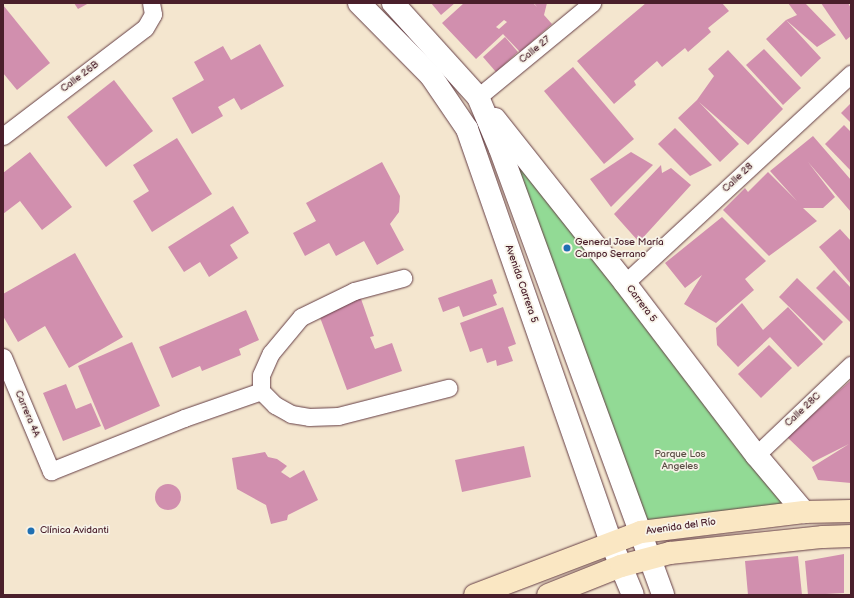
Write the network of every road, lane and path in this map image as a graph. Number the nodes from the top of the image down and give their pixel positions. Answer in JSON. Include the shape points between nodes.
{"nodes":[{"id":1,"x":359,"y":3,"type":"edge"},
{"id":2,"x":393,"y":3,"type":"edge"},
{"id":3,"x":592,"y":3,"type":"edge"},
{"id":4,"x":152,"y":9,"type":"edge"},
{"id":5,"x":851,"y":74,"type":"edge"},
{"id":6,"x":478,"y":97,"type":"junction"},
{"id":7,"x":3,"y":136,"type":"edge"},
{"id":8,"x":403,"y":278,"type":"dead end"},
{"id":9,"x":625,"y":283,"type":"junction"},
{"id":10,"x":3,"y":356,"type":"edge"},
{"id":11,"x":851,"y":365,"type":"edge"},
{"id":12,"x":448,"y":388,"type":"dead end"},
{"id":13,"x":261,"y":390,"type":"junction"},
{"id":14,"x":756,"y":455,"type":"junction"},
{"id":15,"x":851,"y":511,"type":"edge"},
{"id":16,"x":804,"y":512,"type":"junction"},
{"id":17,"x":641,"y":532,"type":"junction"},
{"id":18,"x":851,"y":536,"type":"edge"},
{"id":19,"x":611,"y":542,"type":"junction"},
{"id":20,"x":649,"y":558,"type":"junction"},
{"id":21,"x":621,"y":566,"type":"junction"},
{"id":22,"x":475,"y":595,"type":"edge"},
{"id":23,"x":548,"y":595,"type":"edge"},
{"id":24,"x":633,"y":595,"type":"edge"},
{"id":25,"x":663,"y":595,"type":"edge"}],
"edges":[{"from":1,"to":19,"type":"street","name":"Avenida Carrera 5","via":[[432,76],[467,129]]},
{"from":2,"to":6,"type":"street"},
{"from":3,"to":6,"type":"street","name":"Calle 27"},
{"from":4,"to":7,"type":"street","name":"Calle 26B","via":[[145,28]]},
{"from":5,"to":9,"type":"street","name":"Calle 28"},
{"from":6,"to":9,"type":"street","name":"Carrera 5"},
{"from":6,"to":17,"type":"street","via":[[500,149]]},
{"from":8,"to":13,"type":"street","via":[[348,294],[301,317],[271,353],[261,375]]},
{"from":9,"to":14,"type":"street","name":"Carrera 5"},
{"from":10,"to":13,"type":"street","name":"Carrera 4A","via":[[51,471]]},
{"from":11,"to":14,"type":"street","name":"Calle 28C"},
{"from":12,"to":13,"type":"street","via":[[338,416],[309,417],[291,414],[275,405]]},
{"from":14,"to":16,"type":"street","name":"Carrera 5"},
{"from":15,"to":16,"type":"main road","name":"Avenida del Río"},
{"from":16,"to":17,"type":"main road","name":"Avenida del Río"},
{"from":17,"to":19,"type":"main road","name":"Avenida del Río"},
{"from":17,"to":20,"type":"street"},
{"from":18,"to":20,"type":"main road","via":[[823,537]]},
{"from":19,"to":21,"type":"street","name":"Avenida Carrera 5"},
{"from":19,"to":22,"type":"main road","name":"Avenida del Río"},
{"from":20,"to":21,"type":"main road"},
{"from":20,"to":25,"type":"street"},
{"from":21,"to":23,"type":"main road"},
{"from":21,"to":24,"type":"street","name":"Avenida Carrera 5"}]}
